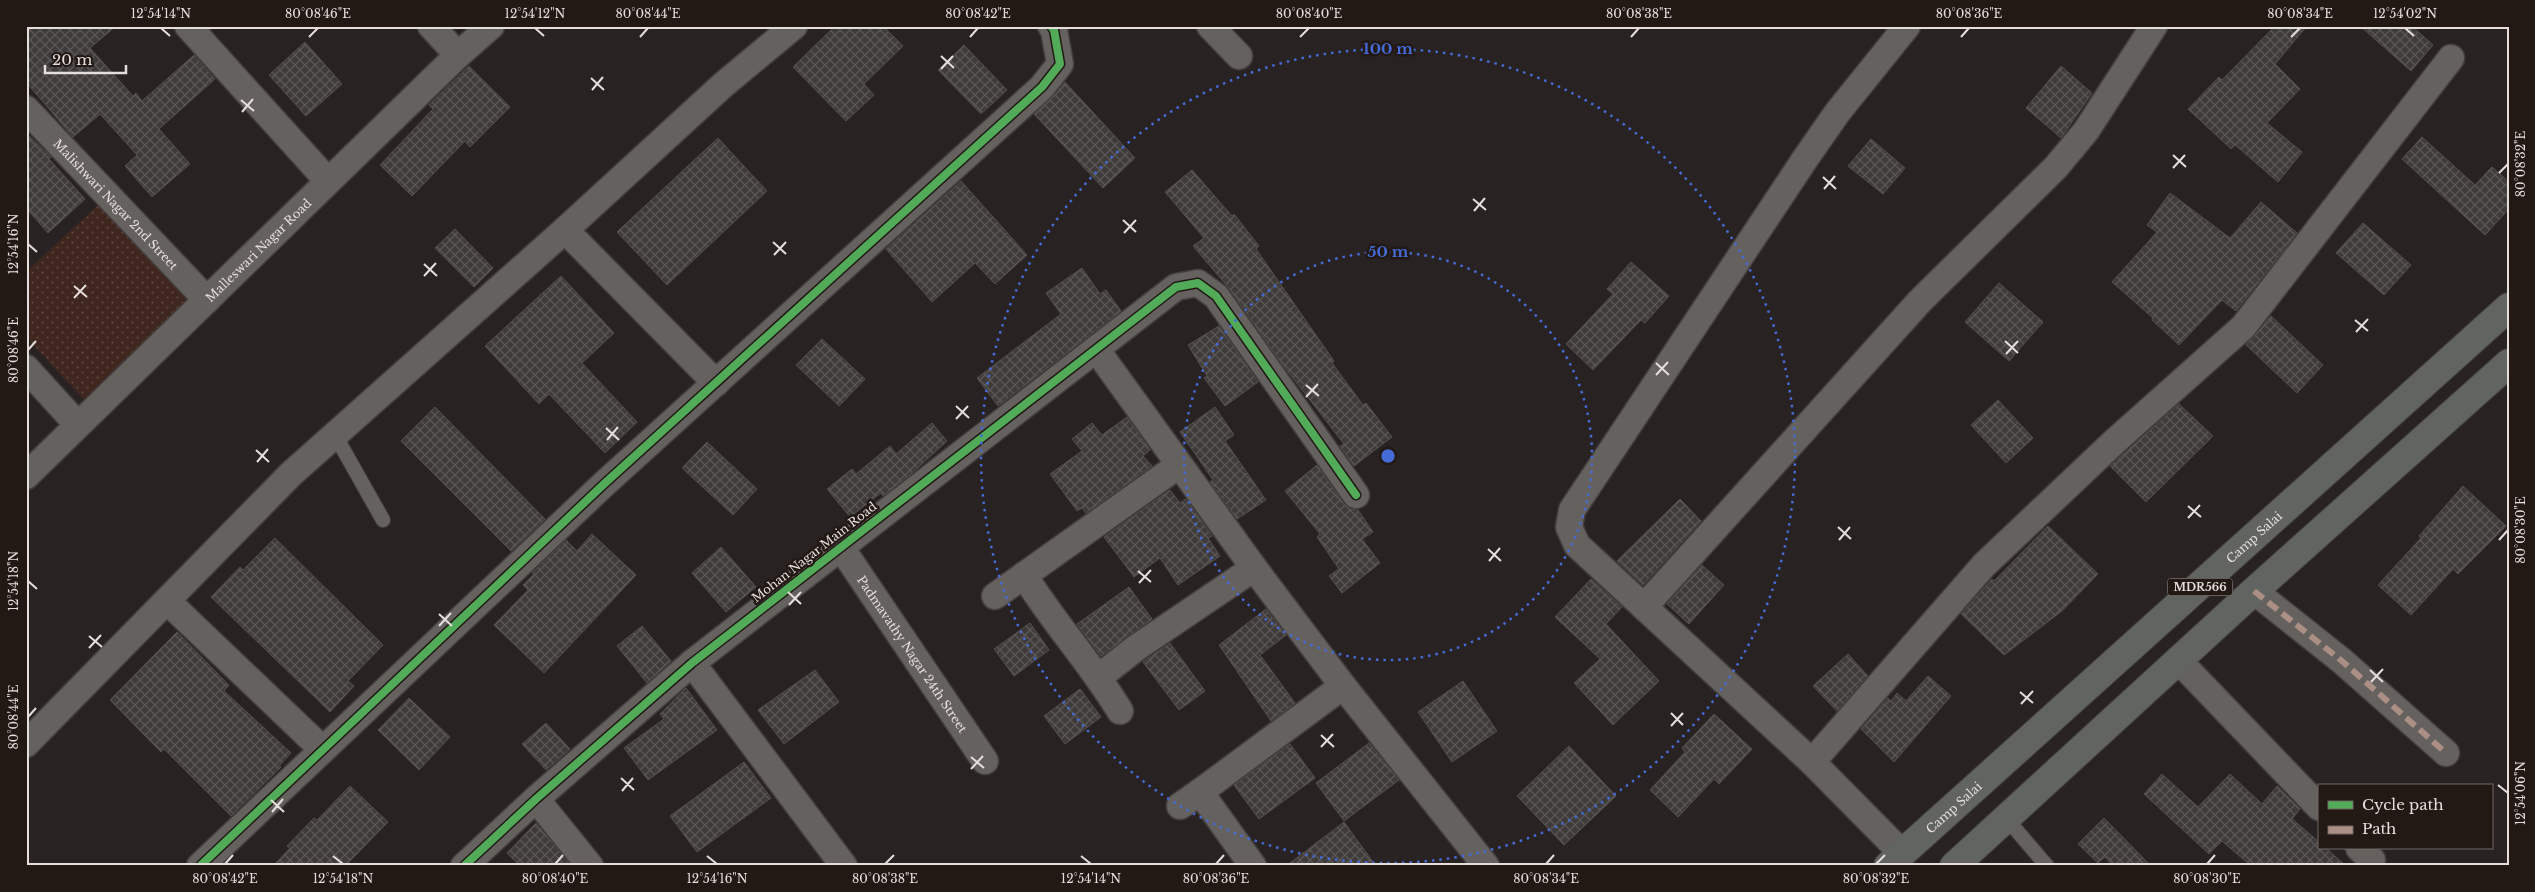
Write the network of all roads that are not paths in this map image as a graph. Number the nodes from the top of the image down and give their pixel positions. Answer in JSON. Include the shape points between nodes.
{"nodes":[{"id":1,"x":188,"y":26,"type":"edge"},
{"id":2,"x":431,"y":26,"type":"edge"},
{"id":3,"x":491,"y":26,"type":"edge"},
{"id":4,"x":794,"y":26,"type":"edge"},
{"id":5,"x":1051,"y":26,"type":"edge"},
{"id":6,"x":1210,"y":26,"type":"edge"},
{"id":7,"x":1906,"y":26,"type":"edge"},
{"id":8,"x":2154,"y":26,"type":"edge"},
{"id":9,"x":458,"y":55,"type":"junction"},
{"id":10,"x":1239,"y":56,"type":"dead end"},
{"id":11,"x":2451,"y":58,"type":"dead end"},
{"id":12,"x":26,"y":109,"type":"edge"},
{"id":13,"x":328,"y":182,"type":"junction"},
{"id":14,"x":565,"y":230,"type":"junction"},
{"id":15,"x":207,"y":300,"type":"junction"},
{"id":16,"x":2509,"y":307,"type":"edge"},
{"id":17,"x":1096,"y":349,"type":"junction"},
{"id":18,"x":2509,"y":364,"type":"edge"},
{"id":19,"x":26,"y":368,"type":"edge"},
{"id":20,"x":716,"y":383,"type":"junction"},
{"id":21,"x":78,"y":425,"type":"junction"},
{"id":22,"x":335,"y":435,"type":"junction"},
{"id":23,"x":1179,"y":465,"type":"junction"},
{"id":24,"x":26,"y":476,"type":"edge"},
{"id":25,"x":1356,"y":495,"type":"dead end"},
{"id":26,"x":383,"y":520,"type":"dead end"},
{"id":27,"x":840,"y":546,"type":"junction"},
{"id":28,"x":1254,"y":568,"type":"junction"},
{"id":29,"x":1024,"y":575,"type":"junction"},
{"id":30,"x":2254,"y":591,"type":"junction"},
{"id":31,"x":995,"y":596,"type":"dead end"},
{"id":32,"x":166,"y":601,"type":"junction"},
{"id":33,"x":1644,"y":607,"type":"junction"},
{"id":34,"x":2178,"y":660,"type":"junction"},
{"id":35,"x":692,"y":663,"type":"junction"},
{"id":36,"x":1099,"y":677,"type":"junction"},
{"id":37,"x":1343,"y":686,"type":"junction"},
{"id":38,"x":1120,"y":711,"type":"dead end"},
{"id":39,"x":26,"y":744,"type":"edge"},
{"id":40,"x":322,"y":749,"type":"junction"},
{"id":41,"x":2446,"y":753,"type":"dead end"},
{"id":42,"x":985,"y":761,"type":"dead end"},
{"id":43,"x":1812,"y":762,"type":"junction"},
{"id":44,"x":536,"y":799,"type":"junction"},
{"id":45,"x":1962,"y":800,"type":"junction"},
{"id":46,"x":2318,"y":806,"type":"edge"},
{"id":47,"x":1998,"y":825,"type":"junction"},
{"id":48,"x":1895,"y":860,"type":"edge"},
{"id":49,"x":200,"y":866,"type":"edge"},
{"id":50,"x":464,"y":866,"type":"edge"},
{"id":51,"x":590,"y":866,"type":"edge"},
{"id":52,"x":844,"y":866,"type":"edge"},
{"id":53,"x":1254,"y":866,"type":"edge"},
{"id":54,"x":1486,"y":866,"type":"edge"},
{"id":55,"x":1954,"y":866,"type":"edge"},
{"id":56,"x":2047,"y":866,"type":"edge"}],
"edges":[{"from":1,"to":13,"type":"street"},
{"from":2,"to":9,"type":"street"},
{"from":3,"to":9,"type":"street","name":"Malleswari Nagar Road"},
{"from":4,"to":14,"type":"street","via":[[722,85]]},
{"from":5,"to":20,"type":"street","via":[[1060,64],[1042,87]]},
{"from":6,"to":10,"type":"street"},
{"from":7,"to":33,"type":"street","via":[[1805,159],[1572,510],[1569,527],[1577,545]]},
{"from":8,"to":33,"type":"street","via":[[2086,131],[2056,168],[1920,301]]},
{"from":9,"to":13,"type":"street","name":"Malleswari Nagar Road"},
{"from":11,"to":43,"type":"street","via":[[2243,326],[1984,565]]},
{"from":12,"to":15,"type":"street","name":"Malishwari Nagar 2nd Street"},
{"from":13,"to":15,"type":"street","name":"Malleswari Nagar Road"},
{"from":14,"to":20,"type":"street"},
{"from":14,"to":22,"type":"street"},
{"from":15,"to":21,"type":"street","name":"Malleswari Nagar Road"},
{"from":16,"to":45,"type":"main road","name":"Camp Salai","number":"MDR566"},
{"from":17,"to":23,"type":"street"},
{"from":17,"to":25,"type":"street","name":"Mohan Nagar Main Road","via":[[1176,288],[1198,283],[1216,296]]},
{"from":17,"to":27,"type":"street","name":"Mohan Nagar Main Road"},
{"from":18,"to":30,"type":"main road","number":"MDR566"},
{"from":19,"to":21,"type":"street"},
{"from":20,"to":40,"type":"street"},
{"from":21,"to":24,"type":"street","name":"Malleswari Nagar Road"},
{"from":22,"to":26,"type":"lane"},
{"from":22,"to":32,"type":"street","via":[[291,474]]},
{"from":23,"to":28,"type":"street"},
{"from":23,"to":29,"type":"street"},
{"from":27,"to":35,"type":"street","name":"Mohan Nagar Main Road"},
{"from":27,"to":42,"type":"street","name":"Padmavathy Nagar 24th Street"},
{"from":28,"to":36,"type":"street"},
{"from":28,"to":37,"type":"street"},
{"from":29,"to":31,"type":"street"},
{"from":29,"to":36,"type":"street","via":[[1065,636]]},
{"from":30,"to":34,"type":"main road","number":"MDR566"},
{"from":30,"to":41,"type":"street","via":[[2342,661]]},
{"from":32,"to":39,"type":"street"},
{"from":32,"to":40,"type":"street"},
{"from":33,"to":43,"type":"street"},
{"from":34,"to":46,"type":"street"},
{"from":34,"to":47,"type":"main road","number":"MDR566"},
{"from":35,"to":44,"type":"street","name":"Mohan Nagar Main Road"},
{"from":35,"to":52,"type":"street"},
{"from":36,"to":38,"type":"street"},
{"from":37,"to":53,"type":"street","via":[[1190,799]]},
{"from":37,"to":54,"type":"street"},
{"from":40,"to":49,"type":"street"},
{"from":43,"to":48,"type":"street"},
{"from":44,"to":50,"type":"street","name":"Mohan Nagar Main Road"},
{"from":44,"to":51,"type":"street"},
{"from":45,"to":47,"type":"main road"},
{"from":45,"to":48,"type":"main road","name":"Camp Salai","number":"MDR566"},
{"from":47,"to":55,"type":"main road","number":"MDR566"},
{"from":47,"to":56,"type":"lane"}]}
